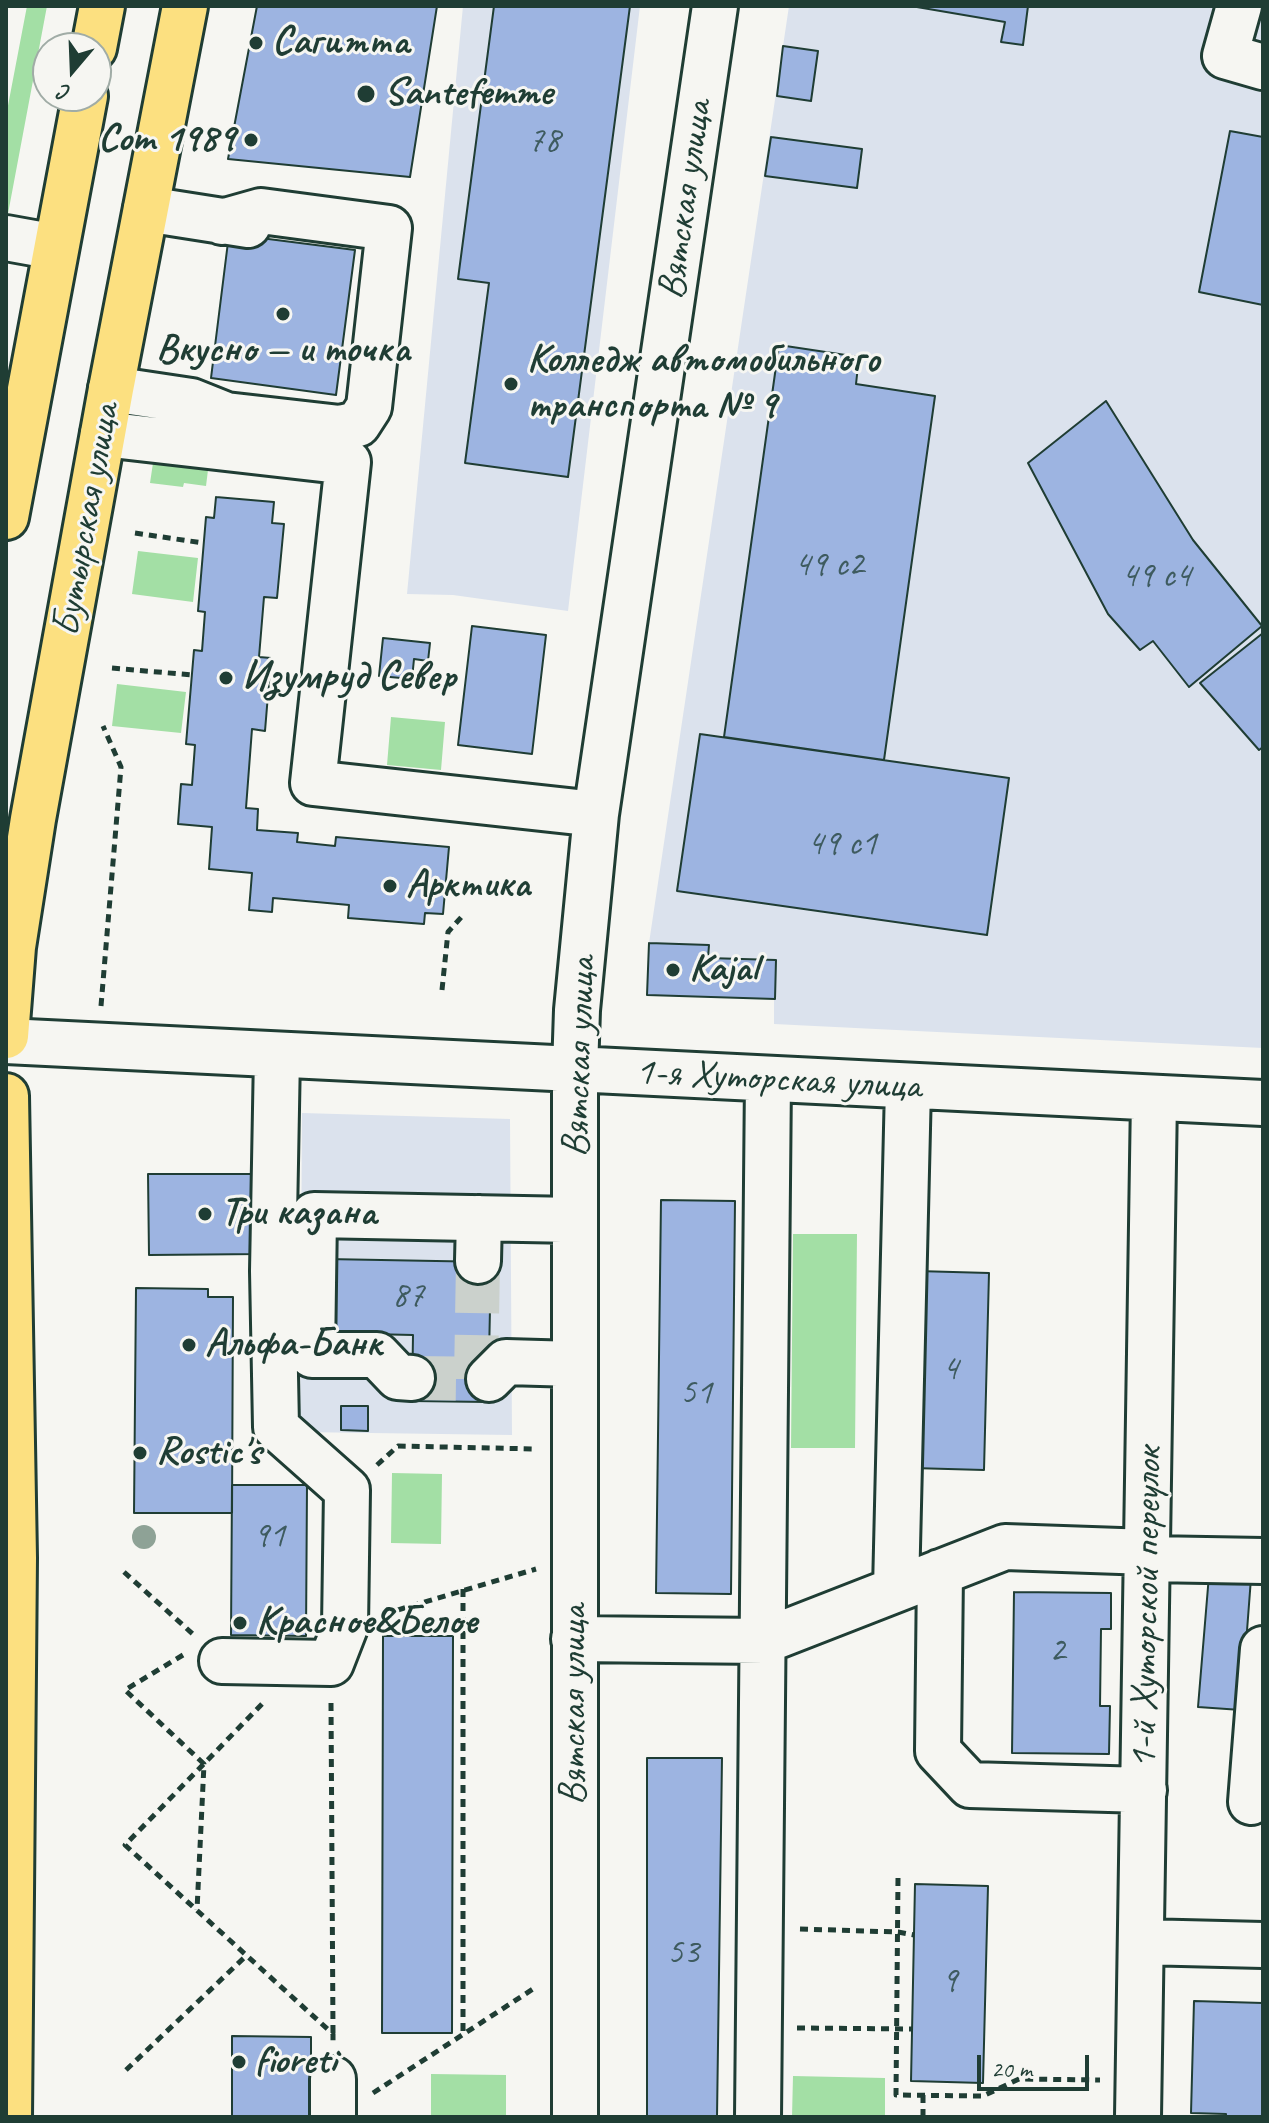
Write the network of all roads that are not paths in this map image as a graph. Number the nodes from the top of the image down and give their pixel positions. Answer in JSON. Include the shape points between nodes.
{"nodes":[{"id":1,"x":102,"y":6,"type":"edge"},
{"id":2,"x":185,"y":6,"type":"edge"},
{"id":3,"x":715,"y":6,"type":"edge"},
{"id":4,"x":1239,"y":6,"type":"edge"},
{"id":5,"x":97,"y":32,"type":"edge"},
{"id":6,"x":1263,"y":67,"type":"edge"},
{"id":7,"x":82,"y":112,"type":"edge"},
{"id":8,"x":146,"y":209,"type":"junction"},
{"id":9,"x":6,"y":238,"type":"edge"},
{"id":10,"x":56,"y":247,"type":"junction"},
{"id":11,"x":111,"y":389,"type":"junction"},
{"id":12,"x":103,"y":434,"type":"junction"},
{"id":13,"x":6,"y":517,"type":"edge"},
{"id":14,"x":596,"y":814,"type":"junction"},
{"id":15,"x":6,"y":1039,"type":"edge"},
{"id":16,"x":277,"y":1055,"type":"junction"},
{"id":17,"x":575,"y":1070,"type":"junction"},
{"id":18,"x":768,"y":1079,"type":"junction"},
{"id":19,"x":908,"y":1087,"type":"junction"},
{"id":20,"x":6,"y":1096,"type":"edge"},
{"id":21,"x":1154,"y":1098,"type":"junction"},
{"id":22,"x":1263,"y":1103,"type":"edge"},
{"id":23,"x":6,"y":1206,"type":"edge"},
{"id":24,"x":7,"y":1212,"type":"edge"},
{"id":25,"x":479,"y":1218,"type":"junction"},
{"id":26,"x":575,"y":1220,"type":"junction"},
{"id":27,"x":478,"y":1261,"type":"tunnel mouth"},
{"id":28,"x":575,"y":1364,"type":"junction"},
{"id":29,"x":412,"y":1378,"type":"tunnel mouth"},
{"id":30,"x":489,"y":1379,"type":"tunnel mouth"},
{"id":31,"x":1149,"y":1555,"type":"junction"},
{"id":32,"x":1263,"y":1561,"type":"edge"},
{"id":33,"x":940,"y":1572,"type":"junction"},
{"id":34,"x":896,"y":1589,"type":"junction"},
{"id":35,"x":574,"y":1639,"type":"junction"},
{"id":36,"x":764,"y":1641,"type":"junction"},
{"id":37,"x":1263,"y":1649,"type":"edge"},
{"id":38,"x":212,"y":1652,"type":"road end"},
{"id":39,"x":1144,"y":1790,"type":"junction"},
{"id":40,"x":1251,"y":1802,"type":"dead end"},
{"id":41,"x":1141,"y":1942,"type":"junction"},
{"id":42,"x":1263,"y":1945,"type":"edge"},
{"id":43,"x":9,"y":2117,"type":"edge"},
{"id":44,"x":575,"y":2117,"type":"edge"},
{"id":45,"x":758,"y":2117,"type":"edge"},
{"id":46,"x":1138,"y":2117,"type":"edge"}],
"edges":[{"from":1,"to":5,"type":"main road"},
{"from":2,"to":8,"type":"main road","name":"Бутырская улица"},
{"from":3,"to":14,"type":"street","name":"Вятская улица"},
{"from":4,"to":6,"type":"street","via":[[1225,56]]},
{"from":7,"to":10,"type":"main road","name":"Бутырская улица"},
{"from":8,"to":11,"type":"main road","name":"Бутырская улица"},
{"from":8,"to":11,"type":"street","via":[[366,239],[344,411],[227,397],[191,401]]},
{"from":9,"to":10,"type":"street"},
{"from":10,"to":13,"type":"main road","name":"Бутырская улица"},
{"from":11,"to":12,"type":"main road","name":"Бутырская улица"},
{"from":12,"to":14,"type":"street","via":[[348,462],[313,783]]},
{"from":12,"to":15,"type":"main road","name":"Бутырская улица","via":[[33,819],[13,947]]},
{"from":14,"to":17,"type":"street","name":"Вятская улица"},
{"from":15,"to":16,"type":"street","name":"1-я Хуторская улица"},
{"from":16,"to":17,"type":"street","name":"1-я Хуторская улица"},
{"from":16,"to":38,"type":"street","via":[[276,1427],[347,1490],[326,1651]]},
{"from":17,"to":18,"type":"street","name":"1-я Хуторская улица"},
{"from":17,"to":26,"type":"street","name":"Вятская улица"},
{"from":18,"to":19,"type":"street","name":"1-я Хуторская улица"},
{"from":18,"to":36,"type":"street"},
{"from":19,"to":21,"type":"street","name":"1-я Хуторская улица"},
{"from":19,"to":34,"type":"street"},
{"from":20,"to":24,"type":"main road"},
{"from":21,"to":22,"type":"street","name":"1-я Хуторская улица"},
{"from":21,"to":31,"type":"street","name":"1-й Хуторской переулок"},
{"from":23,"to":24,"type":"street"},
{"from":24,"to":43,"type":"main road","via":[[14,1558]]},
{"from":25,"to":26,"type":"street"},
{"from":25,"to":27,"type":"street"},
{"from":25,"to":29,"type":"street","via":[[314,1215],[312,1355],[377,1355],[398,1377]]},
{"from":26,"to":28,"type":"street","name":"Вятская улица"},
{"from":28,"to":30,"type":"street","via":[[506,1362]]},
{"from":28,"to":35,"type":"street","name":"Вятская улица"},
{"from":31,"to":32,"type":"street"},
{"from":31,"to":33,"type":"street","via":[[1005,1547]]},
{"from":31,"to":39,"type":"street","name":"1-й Хуторской переулок"},
{"from":33,"to":34,"type":"street"},
{"from":33,"to":39,"type":"street","via":[[938,1751],[970,1785]]},
{"from":34,"to":36,"type":"street"},
{"from":35,"to":36,"type":"street"},
{"from":35,"to":44,"type":"street","name":"Вятская улица"},
{"from":36,"to":45,"type":"street"},
{"from":37,"to":40,"type":"street"},
{"from":39,"to":41,"type":"street","name":"1-й Хуторской переулок"},
{"from":41,"to":42,"type":"street"},
{"from":41,"to":46,"type":"street","name":"1-й Хуторской переулок"}]}
